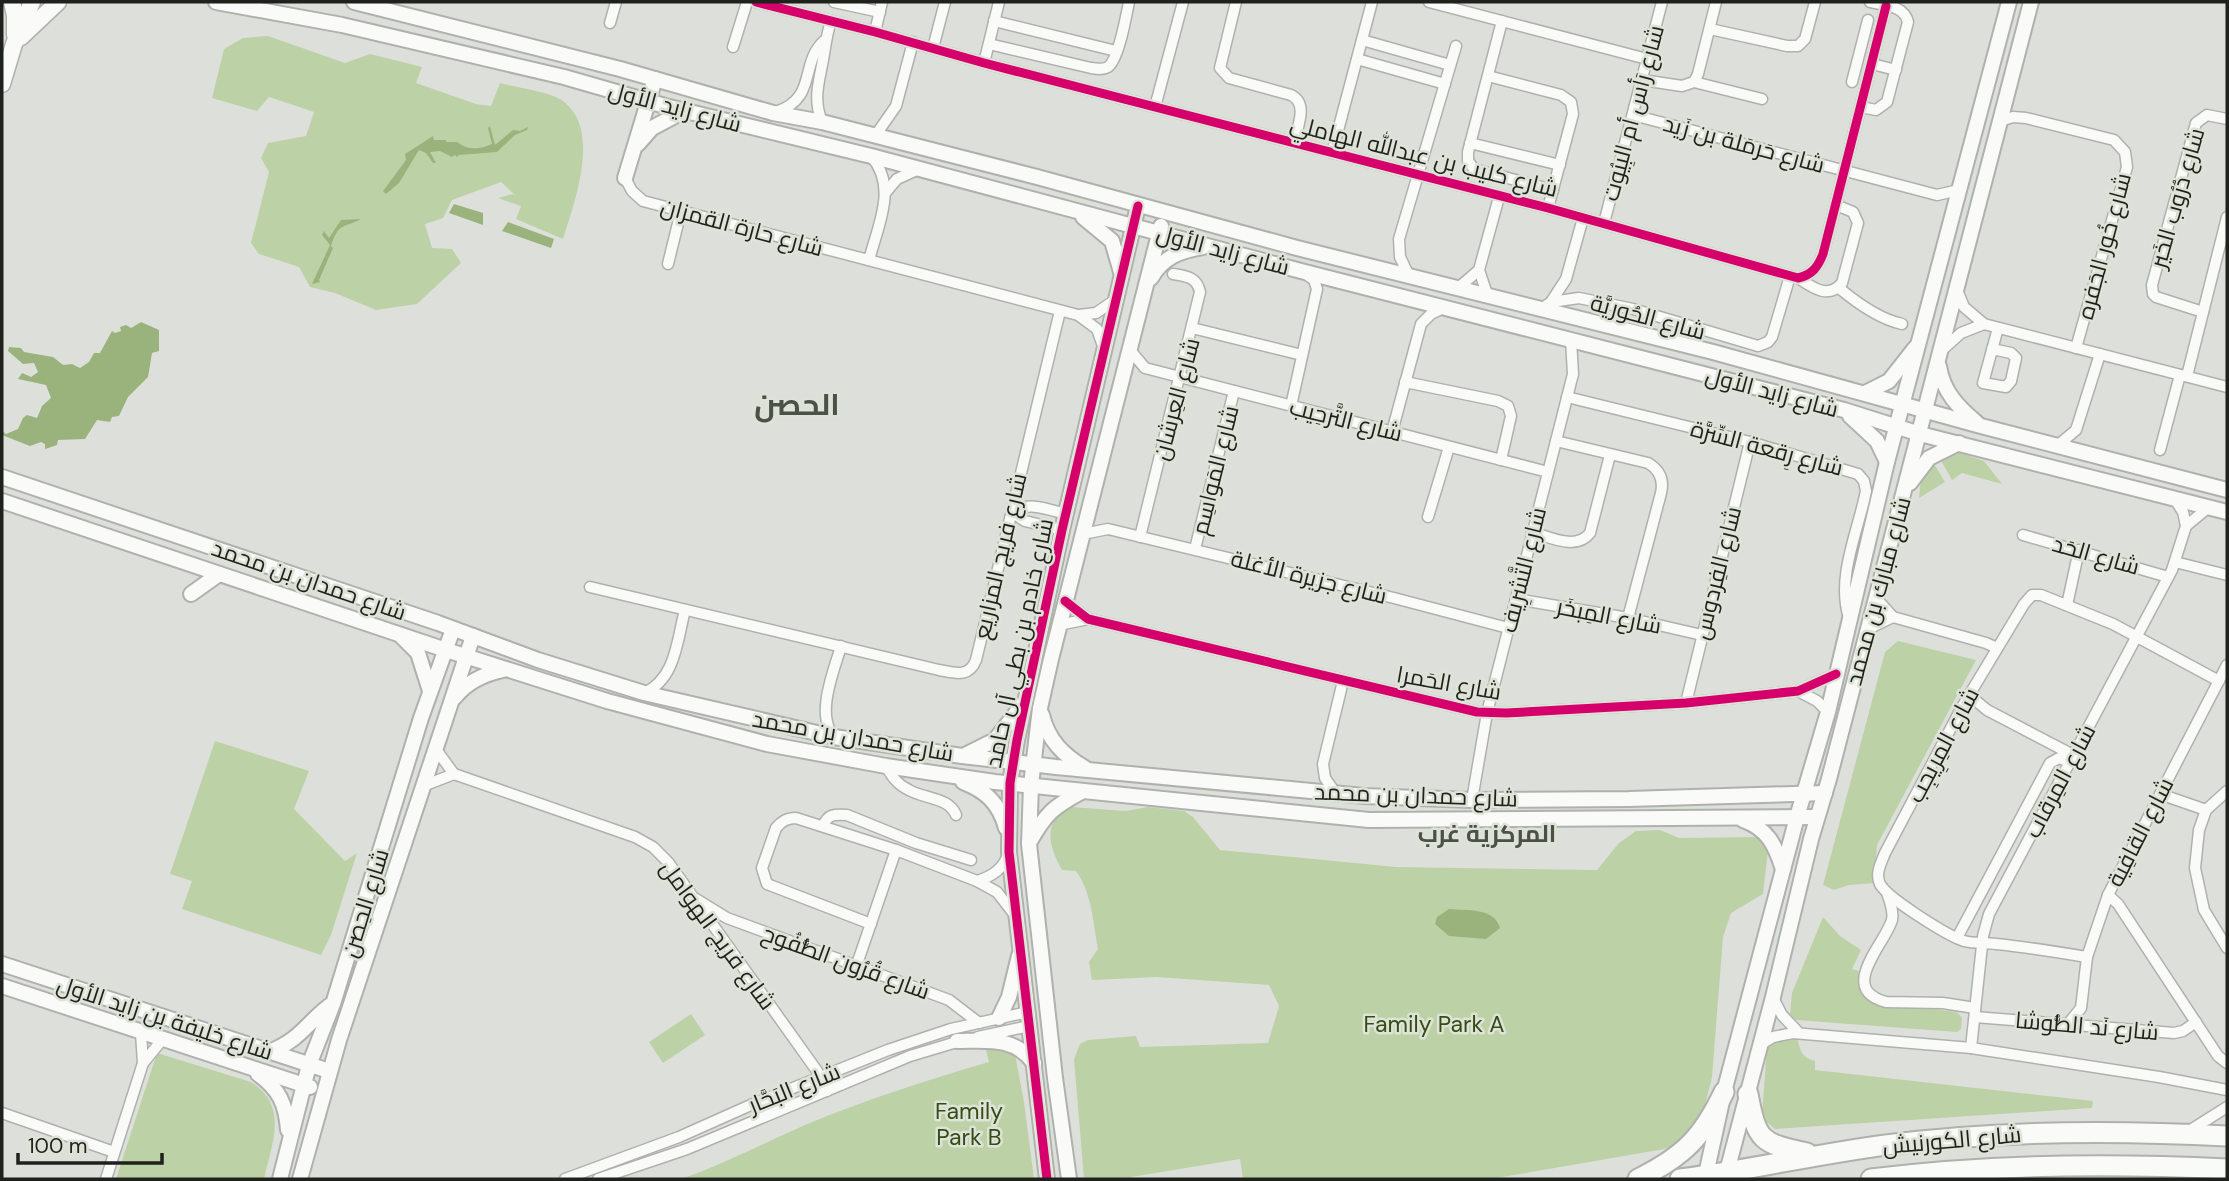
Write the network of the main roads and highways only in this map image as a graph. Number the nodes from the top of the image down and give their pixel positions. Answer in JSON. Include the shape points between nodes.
{"nodes":[{"id":1,"x":4,"y":2,"type":"edge"},
{"id":2,"x":32,"y":2,"type":"edge"},
{"id":3,"x":58,"y":2,"type":"edge"},
{"id":4,"x":216,"y":2,"type":"edge"},
{"id":5,"x":354,"y":2,"type":"edge"},
{"id":6,"x":2009,"y":2,"type":"edge"},
{"id":7,"x":2031,"y":2,"type":"edge"},
{"id":8,"x":374,"y":4,"type":"edge"},
{"id":9,"x":13,"y":9,"type":"edge"},
{"id":10,"x":15,"y":44,"type":"junction"},
{"id":11,"x":634,"y":73,"type":"junction"},
{"id":12,"x":655,"y":79,"type":"junction"},
{"id":13,"x":2,"y":83,"type":"edge"},
{"id":14,"x":627,"y":95,"type":"junction"},
{"id":15,"x":648,"y":102,"type":"junction"},
{"id":16,"x":684,"y":111,"type":"junction"},
{"id":17,"x":633,"y":151,"type":"junction"},
{"id":18,"x":625,"y":178,"type":"road end"},
{"id":19,"x":1138,"y":206,"type":"junction"},
{"id":20,"x":1073,"y":210,"type":"junction"},
{"id":21,"x":1164,"y":213,"type":"junction"},
{"id":22,"x":1133,"y":226,"type":"junction"},
{"id":23,"x":1160,"y":233,"type":"junction"},
{"id":24,"x":1211,"y":246,"type":"junction"},
{"id":25,"x":1123,"y":278,"type":"junction"},
{"id":26,"x":1147,"y":285,"type":"junction"},
{"id":27,"x":1921,"y":338,"type":"junction"},
{"id":28,"x":1940,"y":356,"type":"junction"},
{"id":29,"x":1865,"y":393,"type":"junction"},
{"id":30,"x":1904,"y":404,"type":"junction"},
{"id":31,"x":1926,"y":410,"type":"junction"},
{"id":32,"x":1844,"y":411,"type":"junction"},
{"id":33,"x":1981,"y":426,"type":"junction"},
{"id":34,"x":1897,"y":427,"type":"junction"},
{"id":35,"x":1920,"y":433,"type":"junction"},
{"id":36,"x":1959,"y":443,"type":"junction"},
{"id":37,"x":1887,"y":462,"type":"junction"},
{"id":38,"x":2,"y":477,"type":"edge"},
{"id":39,"x":1905,"y":489,"type":"junction"},
{"id":40,"x":2227,"y":490,"type":"edge"},
{"id":41,"x":2,"y":501,"type":"edge"},
{"id":42,"x":2227,"y":512,"type":"edge"},
{"id":43,"x":219,"y":574,"type":"junction"},
{"id":44,"x":191,"y":594,"type":"dead end"},
{"id":45,"x":453,"y":629,"type":"junction"},
{"id":46,"x":398,"y":634,"type":"junction"},
{"id":47,"x":473,"y":636,"type":"junction"},
{"id":48,"x":446,"y":650,"type":"junction"},
{"id":49,"x":466,"y":657,"type":"junction"},
{"id":50,"x":506,"y":669,"type":"junction"},
{"id":51,"x":430,"y":691,"type":"junction"},
{"id":52,"x":1026,"y":700,"type":"junction"},
{"id":53,"x":452,"y":701,"type":"junction"},
{"id":54,"x":1041,"y":708,"type":"junction"},
{"id":55,"x":962,"y":756,"type":"junction"},
{"id":56,"x":1013,"y":762,"type":"junction"},
{"id":57,"x":1034,"y":764,"type":"junction"},
{"id":58,"x":1089,"y":770,"type":"junction"},
{"id":59,"x":948,"y":776,"type":"junction"},
{"id":60,"x":1010,"y":783,"type":"junction"},
{"id":61,"x":1031,"y":785,"type":"junction"},
{"id":62,"x":1083,"y":791,"type":"junction"},
{"id":63,"x":1825,"y":793,"type":"junction"},
{"id":64,"x":1804,"y":794,"type":"junction"},
{"id":65,"x":1797,"y":817,"type":"junction"},
{"id":66,"x":1817,"y":817,"type":"junction"},
{"id":67,"x":1734,"y":818,"type":"junction"},
{"id":68,"x":1008,"y":834,"type":"junction"},
{"id":69,"x":1029,"y":844,"type":"junction"},
{"id":70,"x":1783,"y":869,"type":"junction"},
{"id":71,"x":1022,"y":948,"type":"junction"},
{"id":72,"x":2,"y":964,"type":"edge"},
{"id":73,"x":2,"y":986,"type":"edge"},
{"id":74,"x":333,"y":1003,"type":"junction"},
{"id":75,"x":999,"y":1018,"type":"road end"},
{"id":76,"x":959,"y":1034,"type":"road end"},
{"id":77,"x":269,"y":1052,"type":"junction"},
{"id":78,"x":1034,"y":1063,"type":"junction"},
{"id":79,"x":309,"y":1065,"type":"junction"},
{"id":80,"x":251,"y":1069,"type":"junction"},
{"id":81,"x":329,"y":1071,"type":"junction"},
{"id":82,"x":303,"y":1085,"type":"junction"},
{"id":83,"x":323,"y":1091,"type":"junction"},
{"id":84,"x":1724,"y":1092,"type":"junction"},
{"id":85,"x":1748,"y":1094,"type":"junction"},
{"id":86,"x":2227,"y":1136,"type":"edge"},
{"id":87,"x":289,"y":1142,"type":"junction"},
{"id":88,"x":1889,"y":1144,"type":"junction"},
{"id":89,"x":1815,"y":1155,"type":"junction"},
{"id":90,"x":2227,"y":1169,"type":"edge"},
{"id":91,"x":1715,"y":1177,"type":"edge"},
{"id":92,"x":280,"y":1179,"type":"edge"},
{"id":93,"x":300,"y":1179,"type":"edge"},
{"id":94,"x":1047,"y":1179,"type":"edge"},
{"id":95,"x":1069,"y":1179,"type":"edge"},
{"id":96,"x":1638,"y":1179,"type":"edge"},
{"id":97,"x":1680,"y":1179,"type":"edge"},
{"id":98,"x":1749,"y":1179,"type":"edge"},
{"id":99,"x":1871,"y":1179,"type":"edge"}],
"edges":[{"from":1,"to":9,"type":"main road"},
{"from":2,"to":10,"type":"main road"},
{"from":3,"to":10,"type":"main road"},
{"from":4,"to":14,"type":"main road","name":"شارع زايد الأول","via":[[342,25]]},
{"from":5,"to":8,"type":"main road","name":"شارع زايد الأول"},
{"from":6,"to":27,"type":"main road","name":"شارع مبارك بن محمد"},
{"from":7,"to":28,"type":"main road","name":"شارع مبارك بن محمد"},
{"from":8,"to":11,"type":"main road","name":"شارع زايد الأول"},
{"from":9,"to":10,"type":"main road"},
{"from":10,"to":13,"type":"main road"},
{"from":11,"to":12,"type":"main road","name":"شارع زايد الأول"},
{"from":11,"to":14,"type":"main road"},
{"from":12,"to":15,"type":"main road"},
{"from":12,"to":19,"type":"main road","name":"شارع زايد الأول"},
{"from":14,"to":15,"type":"main road","name":"شارع زايد الأول"},
{"from":15,"to":16,"type":"main road","name":"شارع زايد الأول"},
{"from":15,"to":17,"type":"main road"},
{"from":16,"to":17,"type":"main road","via":[[652,128]]},
{"from":16,"to":20,"type":"main road","name":"شارع زايد الأول"},
{"from":17,"to":18,"type":"main road"},
{"from":19,"to":21,"type":"main road","name":"شارع زايد الأول"},
{"from":19,"to":22,"type":"main road","name":"شارع خادم بن بطي آل حامد"},
{"from":20,"to":22,"type":"main road","name":"شارع زايد الأول"},
{"from":20,"to":25,"type":"main road","via":[[1112,241]]},
{"from":21,"to":23,"type":"main road","name":"شارع خادم بن بطي آل حامد"},
{"from":21,"to":29,"type":"main road","name":"شارع زايد الأول","via":[[1488,297],[1546,306]]},
{"from":22,"to":23,"type":"main road","name":"شارع زايد الأول"},
{"from":22,"to":25,"type":"main road","name":"شارع خادم بن بطي آل حامد"},
{"from":23,"to":24,"type":"main road","name":"شارع زايد الأول"},
{"from":23,"to":26,"type":"main road","name":"شارع خادم بن بطي آل حامد"},
{"from":24,"to":26,"type":"main road","via":[[1173,255]]},
{"from":24,"to":32,"type":"main road","name":"شارع زايد الأول"},
{"from":25,"to":52,"type":"main road","name":"شارع خادم بن بطي آل حامد"},
{"from":26,"to":54,"type":"main road","name":"شارع خادم بن بطي آل حامد"},
{"from":27,"to":29,"type":"main road","via":[[1889,381]]},
{"from":27,"to":30,"type":"main road","name":"شارع مبارك بن محمد"},
{"from":28,"to":31,"type":"main road","name":"شارع مبارك بن محمد"},
{"from":28,"to":33,"type":"main road","via":[[1940,374],[1949,394]]},
{"from":29,"to":30,"type":"main road","name":"شارع زايد الأول"},
{"from":30,"to":31,"type":"main road","name":"شارع زايد الأول"},
{"from":30,"to":34,"type":"main road","name":"شارع مبارك بن محمد"},
{"from":31,"to":33,"type":"main road","name":"شارع زايد الأول"},
{"from":31,"to":35,"type":"main road","name":"شارع مبارك بن محمد"},
{"from":32,"to":34,"type":"main road","name":"شارع زايد الأول"},
{"from":32,"to":37,"type":"main road","via":[[1877,441]]},
{"from":33,"to":40,"type":"main road","name":"شارع زايد الأول"},
{"from":34,"to":35,"type":"main road","name":"شارع زايد الأول"},
{"from":34,"to":37,"type":"main road","name":"شارع مبارك بن محمد"},
{"from":35,"to":36,"type":"main road","name":"شارع زايد الأول"},
{"from":35,"to":39,"type":"main road","name":"شارع مبارك بن محمد"},
{"from":36,"to":39,"type":"main road","via":[[1929,458]]},
{"from":36,"to":42,"type":"main road","name":"شارع زايد الأول"},
{"from":37,"to":64,"type":"main road","name":"شارع مبارك بن محمد"},
{"from":38,"to":45,"type":"main road","name":"شارع حمدان بن محمد"},
{"from":39,"to":63,"type":"main road","name":"شارع مبارك بن محمد"},
{"from":41,"to":43,"type":"main road","name":"شارع حمدان بن محمد"},
{"from":43,"to":44,"type":"main road"},
{"from":43,"to":46,"type":"main road","name":"شارع حمدان بن محمد"},
{"from":45,"to":47,"type":"main road","name":"شارع حمدان بن محمد"},
{"from":45,"to":48,"type":"main road","name":"شارع الحِصن"},
{"from":46,"to":48,"type":"main road","name":"شارع حمدان بن محمد"},
{"from":46,"to":51,"type":"main road","via":[[418,653]]},
{"from":47,"to":49,"type":"main road","name":"شارع الحِصن"},
{"from":47,"to":55,"type":"main road","name":"شارع حمدان بن محمد","via":[[644,693],[834,737]]},
{"from":48,"to":49,"type":"main road","name":"شارع حمدان بن محمد"},
{"from":48,"to":51,"type":"main road","name":"شارع الحِصن"},
{"from":49,"to":50,"type":"main road","name":"شارع حمدان بن محمد"},
{"from":49,"to":53,"type":"main road","name":"شارع الحِصن"},
{"from":50,"to":53,"type":"main road","via":[[468,683]]},
{"from":50,"to":59,"type":"main road","name":"شارع حمدان بن محمد","via":[[767,744]]},
{"from":51,"to":74,"type":"main road","name":"شارع الحِصن"},
{"from":52,"to":55,"type":"main road","via":[[995,740]]},
{"from":52,"to":56,"type":"main road","name":"شارع خادم بن بطي آل حامد"},
{"from":53,"to":81,"type":"main road","name":"شارع الحِصن"},
{"from":54,"to":57,"type":"main road","name":"شارع خادم بن بطي آل حامد"},
{"from":54,"to":58,"type":"main road","via":[[1056,745]]},
{"from":55,"to":56,"type":"main road","name":"شارع حمدان بن محمد"},
{"from":56,"to":57,"type":"main road","name":"شارع حمدان بن محمد"},
{"from":56,"to":60,"type":"main road","name":"شارع خادم بن بطي آل حامد"},
{"from":57,"to":58,"type":"main road","name":"شارع حمدان بن محمد"},
{"from":57,"to":61,"type":"main road","name":"شارع خادم بن بطي آل حامد"},
{"from":58,"to":64,"type":"main road","name":"شارع حمدان بن محمد","via":[[1336,794],[1472,800]]},
{"from":59,"to":60,"type":"main road","name":"شارع حمدان بن محمد"},
{"from":59,"to":68,"type":"main road","via":[[993,800]]},
{"from":60,"to":61,"type":"main road","name":"شارع حمدان بن محمد"},
{"from":60,"to":68,"type":"main road","name":"شارع خادم بن بطي آل حامد"},
{"from":61,"to":62,"type":"main road","name":"شارع حمدان بن محمد"},
{"from":61,"to":69,"type":"main road","name":"شارع خادم بن بطي آل حامد"},
{"from":62,"to":67,"type":"main road","name":"شارع حمدان بن محمد","via":[[1369,820]]},
{"from":62,"to":69,"type":"main road","via":[[1047,814]]},
{"from":63,"to":64,"type":"main road","name":"شارع حمدان بن محمد"},
{"from":63,"to":66,"type":"main road","name":"شارع مبارك بن محمد"},
{"from":64,"to":65,"type":"main road","name":"شارع مبارك بن محمد"},
{"from":65,"to":66,"type":"main road","name":"شارع حمدان بن محمد"},
{"from":65,"to":67,"type":"main road","name":"شارع حمدان بن محمد"},
{"from":65,"to":70,"type":"main road","name":"شارع مبارك بن محمد"},
{"from":66,"to":85,"type":"main road","name":"شارع مبارك بن محمد"},
{"from":67,"to":70,"type":"main road","via":[[1765,832]]},
{"from":68,"to":71,"type":"main road","name":"شارع خادم بن بطي آل حامد"},
{"from":69,"to":95,"type":"main road","name":"شارع خادم بن بطي آل حامد"},
{"from":70,"to":84,"type":"main road","name":"شارع مبارك بن محمد"},
{"from":71,"to":75,"type":"main road"},
{"from":71,"to":78,"type":"main road","name":"شارع خادم بن بطي آل حامد"},
{"from":72,"to":77,"type":"main road","name":"شارع خليفة بن زايد الأول"},
{"from":73,"to":80,"type":"main road","name":"شارع خليفة بن زايد الأول"},
{"from":74,"to":77,"type":"main road","via":[[288,1044]]},
{"from":74,"to":79,"type":"main road","name":"شارع الحِصن"},
{"from":76,"to":78,"type":"main road","via":[[1011,1043]]},
{"from":77,"to":79,"type":"main road","name":"شارع خليفة بن زايد الأول"},
{"from":78,"to":94,"type":"main road","name":"شارع خادم بن بطي آل حامد"},
{"from":79,"to":81,"type":"main road","name":"شارع خليفة بن زايد الأول"},
{"from":79,"to":82,"type":"main road","name":"شارع الحِصن"},
{"from":80,"to":82,"type":"main road","name":"شارع خليفة بن زايد الأول"},
{"from":80,"to":87,"type":"main road","via":[[281,1097]]},
{"from":81,"to":83,"type":"main road","name":"شارع الحِصن"},
{"from":82,"to":83,"type":"main road","name":"شارع خليفة بن زايد الأول"},
{"from":82,"to":87,"type":"main road","name":"شارع الحِصن"},
{"from":83,"to":93,"type":"main road","name":"شارع الحِصن"},
{"from":84,"to":91,"type":"main road","name":"شارع مبارك بن محمد"},
{"from":84,"to":96,"type":"highway","via":[[1710,1121],[1688,1147]]},
{"from":85,"to":89,"type":"highway","via":[[1753,1122],[1764,1139]]},
{"from":85,"to":91,"type":"main road","name":"شارع مبارك بن محمد"},
{"from":86,"to":88,"type":"highway","name":"شارع الكورنيش","via":[[2031,1132]]},
{"from":87,"to":92,"type":"main road","name":"شارع الحِصن"},
{"from":88,"to":89,"type":"highway","name":"شارع الكورنيش"},
{"from":88,"to":98,"type":"highway","via":[[1876,1156],[1861,1161]]},
{"from":89,"to":91,"type":"highway","name":"شارع الكورنيش"},
{"from":90,"to":99,"type":"highway","name":"شارع الكورنيش","via":[[2018,1167]]},
{"from":91,"to":97,"type":"highway","name":"شارع الكورنيش"}]}
